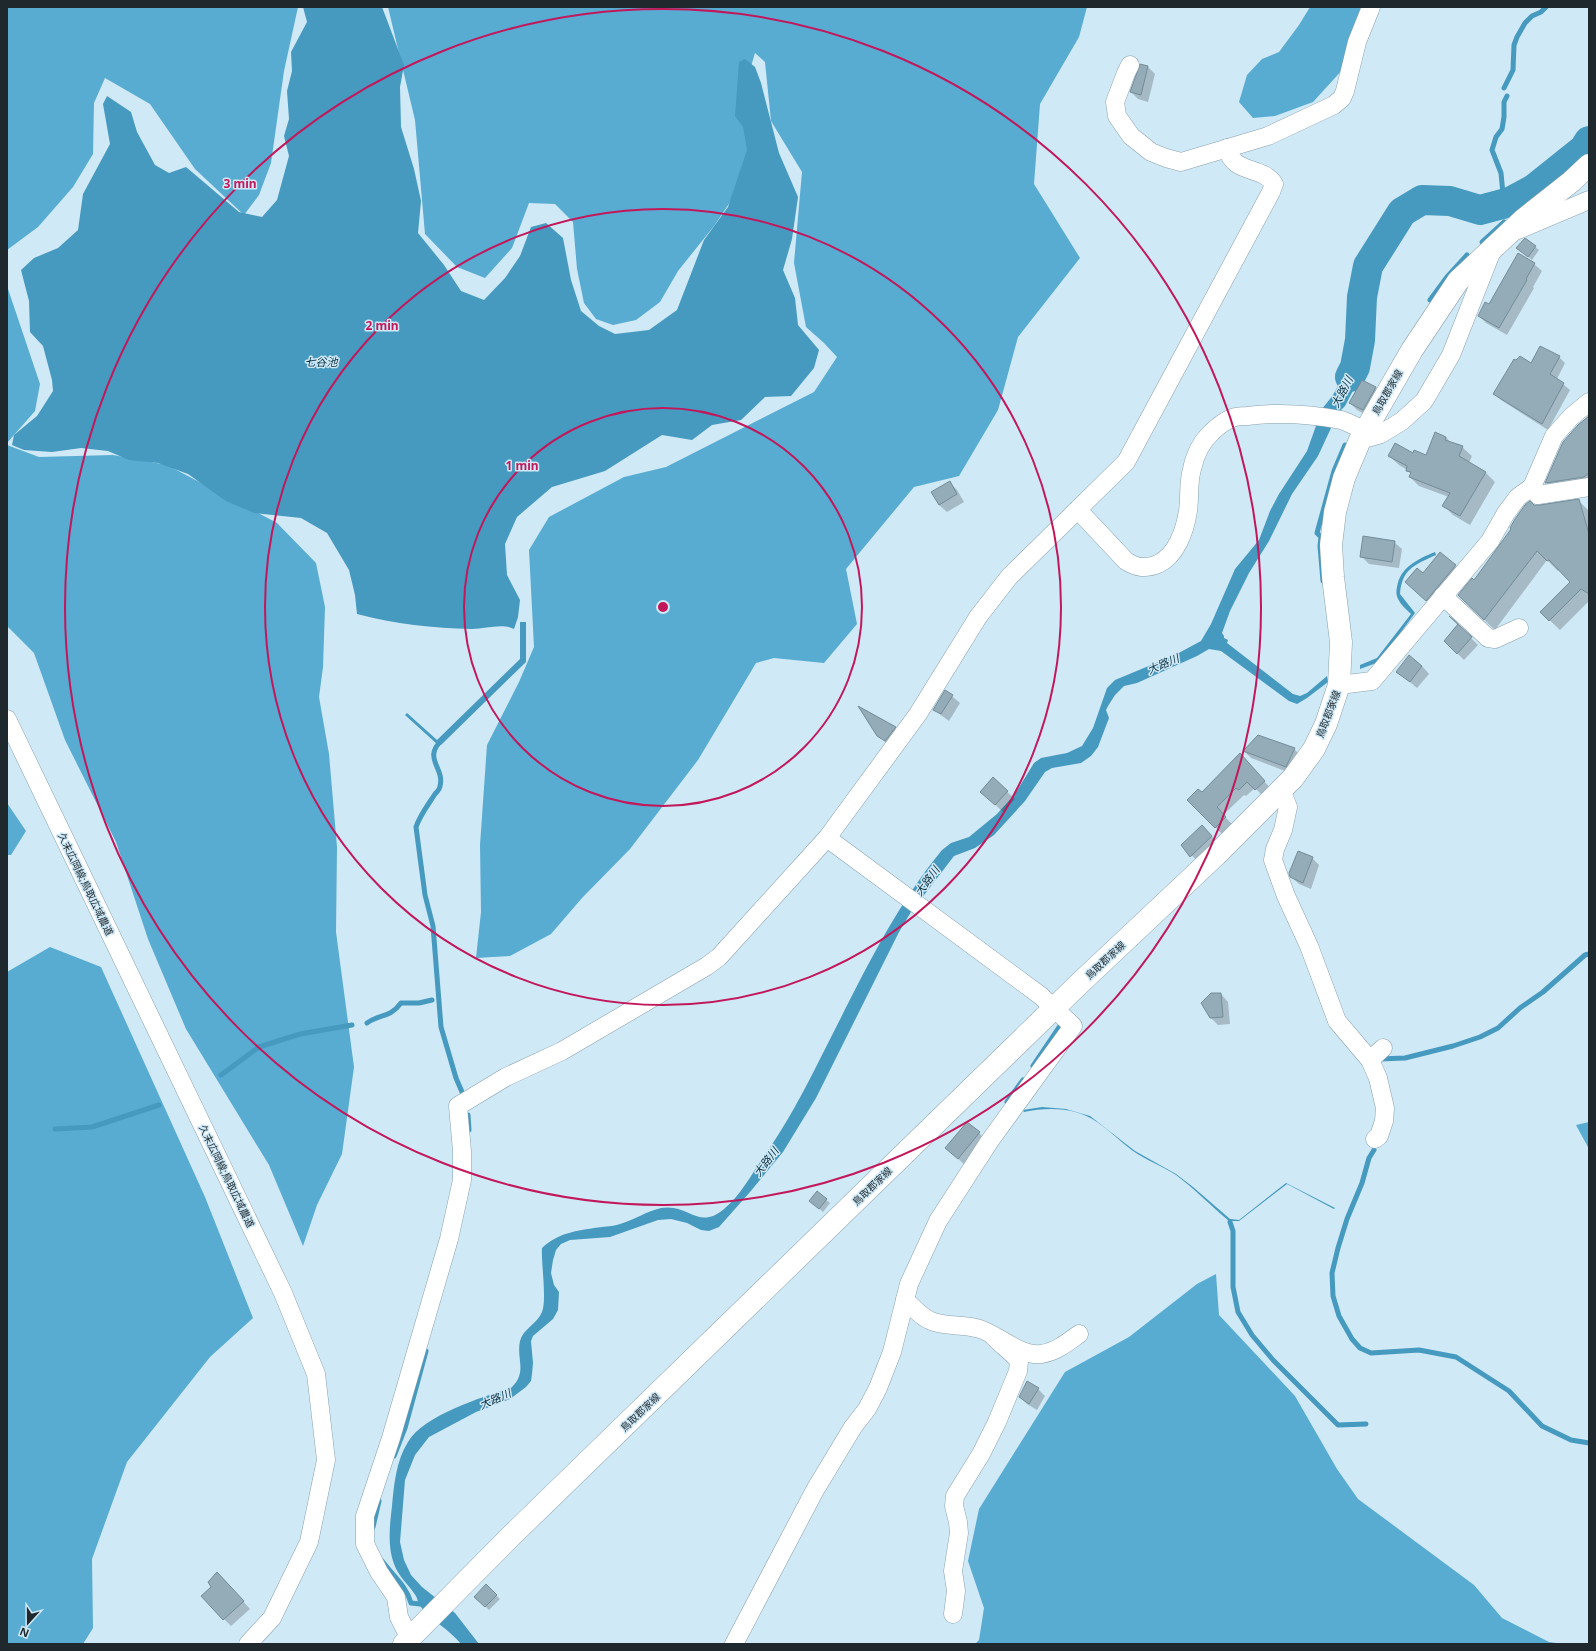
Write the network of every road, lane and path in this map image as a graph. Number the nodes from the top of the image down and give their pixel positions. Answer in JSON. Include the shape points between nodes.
{"nodes":[{"id":1,"x":1371,"y":7,"type":"edge"},
{"id":2,"x":1130,"y":65,"type":"dead end"},
{"id":3,"x":1227,"y":148,"type":"junction"},
{"id":4,"x":1589,"y":165,"type":"edge"},
{"id":5,"x":1589,"y":200,"type":"edge"},
{"id":6,"x":1501,"y":240,"type":"junction"},
{"id":7,"x":1589,"y":402,"type":"edge"},
{"id":8,"x":1363,"y":435,"type":"junction"},
{"id":9,"x":1532,"y":487,"type":"junction"},
{"id":10,"x":1589,"y":487,"type":"edge"},
{"id":11,"x":1078,"y":510,"type":"junction"},
{"id":12,"x":1443,"y":596,"type":"junction"},
{"id":13,"x":1519,"y":628,"type":"dead end"},
{"id":14,"x":1339,"y":685,"type":"junction"},
{"id":15,"x":7,"y":719,"type":"edge"},
{"id":16,"x":1281,"y":790,"type":"junction"},
{"id":17,"x":827,"y":838,"type":"junction"},
{"id":18,"x":1054,"y":1009,"type":"junction"},
{"id":19,"x":1383,"y":1048,"type":"dead end"},
{"id":20,"x":1370,"y":1060,"type":"junction"},
{"id":21,"x":1375,"y":1139,"type":"dead end"},
{"id":22,"x":905,"y":1300,"type":"junction"},
{"id":23,"x":1079,"y":1334,"type":"dead end"},
{"id":24,"x":993,"y":1336,"type":"junction"},
{"id":25,"x":953,"y":1614,"type":"dead end"},
{"id":26,"x":407,"y":1640,"type":"edge"},
{"id":27,"x":248,"y":1644,"type":"edge"},
{"id":28,"x":734,"y":1644,"type":"edge"}],
"edges":[{"from":1,"to":3,"type":"street","via":[[1357,42],[1342,98],[1326,109],[1268,136]]},
{"from":2,"to":3,"type":"street","via":[[1115,102],[1116,116],[1131,136],[1151,152],[1181,162]]},
{"from":3,"to":11,"type":"street","via":[[1230,158],[1236,164],[1272,180],[1274,184],[1271,192],[1126,462]]},
{"from":4,"to":6,"type":"main road","name":"鳥取郡家線"},
{"from":5,"to":6,"type":"street"},
{"from":6,"to":8,"type":"main road","name":"鳥取郡家線","via":[[1458,281],[1412,350]]},
{"from":6,"to":8,"type":"street","via":[[1451,355],[1424,401],[1402,421],[1381,434]]},
{"from":7,"to":9,"type":"street","via":[[1554,436]]},
{"from":8,"to":11,"type":"street","via":[[1343,420],[1313,415],[1262,414],[1233,418],[1223,423],[1204,442],[1191,470],[1188,512],[1178,544],[1162,562],[1150,568],[1133,566],[1126,561]]},
{"from":8,"to":14,"type":"main road","name":"鳥取郡家線","via":[[1344,478],[1335,512],[1331,545],[1341,642]]},
{"from":9,"to":10,"type":"street","via":[[1538,495]]},
{"from":9,"to":12,"type":"street","via":[[1518,497],[1490,541]]},
{"from":11,"to":17,"type":"street","via":[[1008,577],[978,617],[918,714]]},
{"from":12,"to":13,"type":"street","via":[[1488,638],[1495,639]]},
{"from":12,"to":14,"type":"street","via":[[1372,682]]},
{"from":14,"to":16,"type":"main road","name":"鳥取郡家線","via":[[1326,724],[1314,749]]},
{"from":15,"to":27,"type":"street","name":"久末広岡線;鳥取広域農道","via":[[283,1293],[316,1374],[326,1460],[309,1542],[272,1618]]},
{"from":16,"to":18,"type":"main road","name":"鳥取郡家線"},
{"from":16,"to":20,"type":"street","via":[[1288,807],[1284,830],[1275,849],[1274,860],[1337,1021]]},
{"from":17,"to":18,"type":"street","via":[[1041,996]]},
{"from":17,"to":26,"type":"street","via":[[719,957],[707,966],[562,1051],[506,1077],[458,1106],[462,1180],[451,1232],[391,1438],[365,1516],[365,1544],[379,1572],[396,1596],[399,1617]]},
{"from":18,"to":22,"type":"street","via":[[1073,1026],[989,1142],[938,1221],[909,1284]]},
{"from":18,"to":26,"type":"main road","name":"鳥取郡家線"},
{"from":19,"to":20,"type":"street"},
{"from":20,"to":21,"type":"street","via":[[1378,1078],[1385,1108],[1384,1121],[1379,1136]]},
{"from":22,"to":24,"type":"street","via":[[931,1321],[980,1329]]},
{"from":22,"to":28,"type":"street","via":[[892,1352],[878,1388],[815,1490]]},
{"from":23,"to":24,"type":"street","via":[[1068,1343],[1041,1354],[1026,1352]]},
{"from":24,"to":25,"type":"street","via":[[1019,1361],[1018,1371],[981,1454],[955,1496],[954,1506],[959,1533],[952,1571],[956,1591]]}]}
